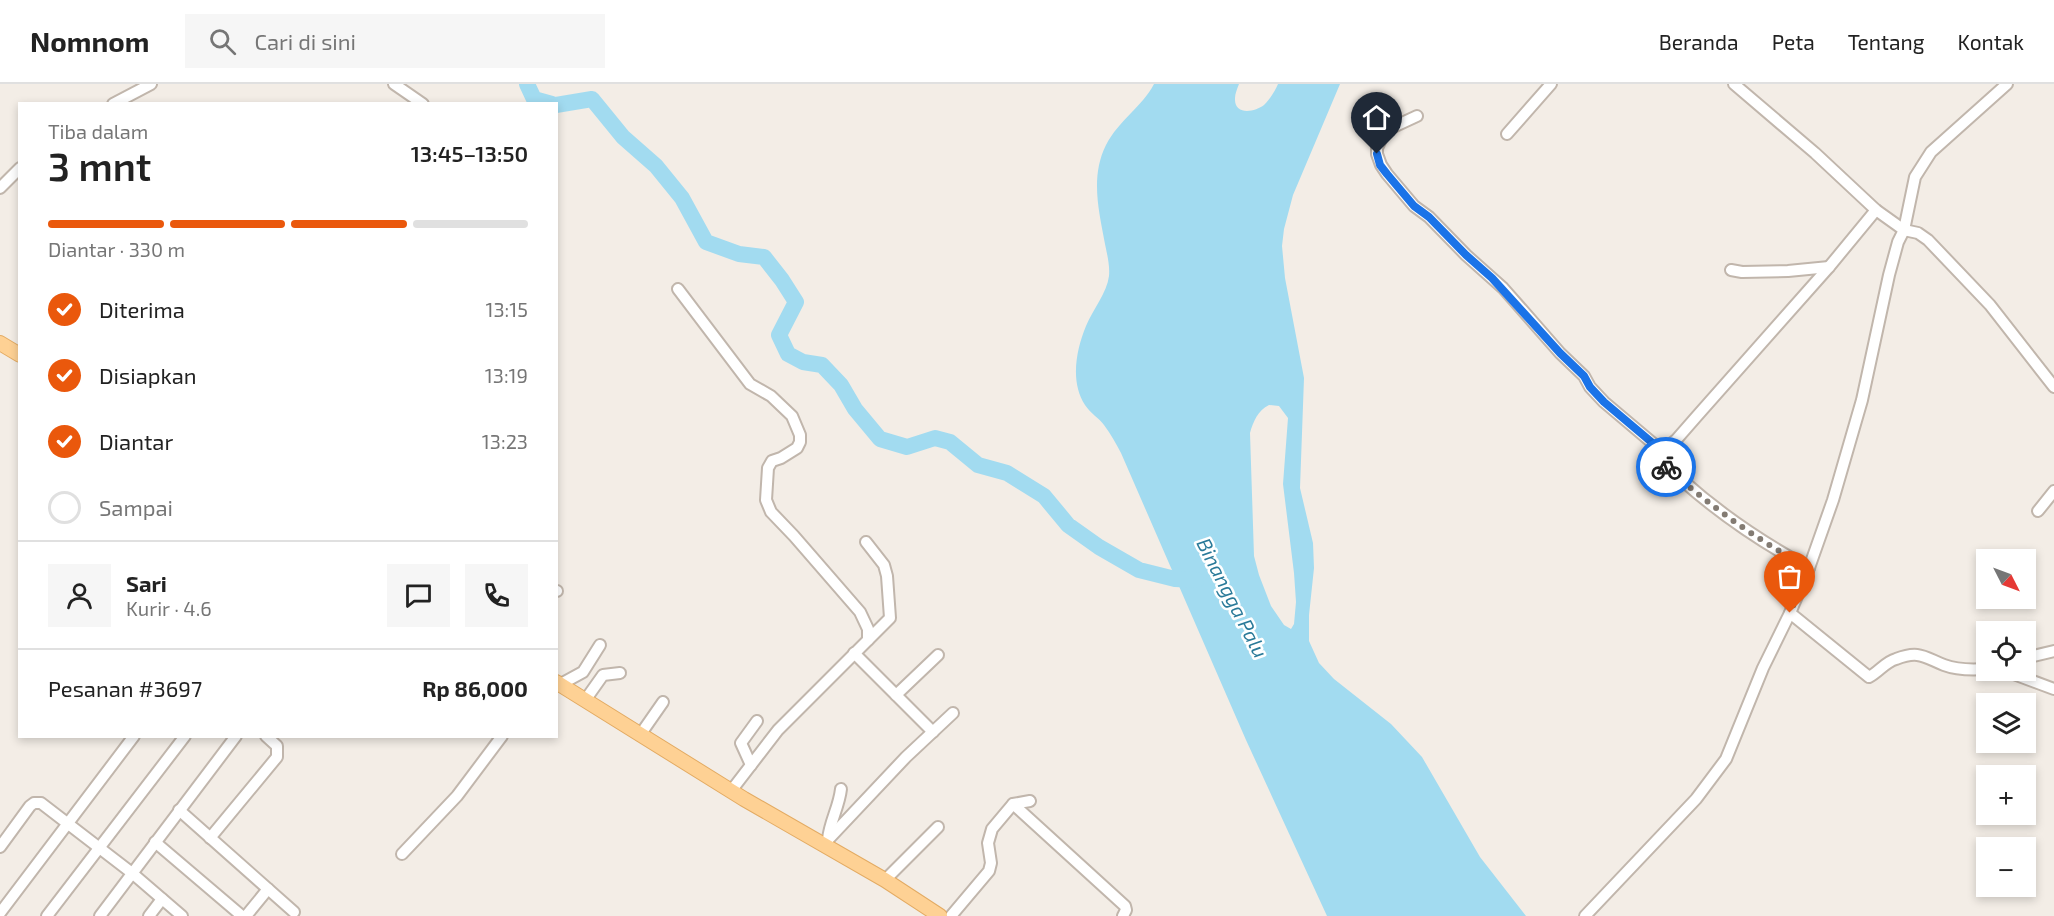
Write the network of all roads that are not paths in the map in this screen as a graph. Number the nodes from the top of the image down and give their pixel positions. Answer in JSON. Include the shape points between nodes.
{"nodes":[{"id":1,"x":151,"y":84,"type":"edge"},
{"id":2,"x":394,"y":84,"type":"edge"},
{"id":3,"x":1551,"y":84,"type":"edge"},
{"id":4,"x":1734,"y":84,"type":"edge"},
{"id":5,"x":2007,"y":84,"type":"edge"},
{"id":6,"x":117,"y":102,"type":"edge"},
{"id":7,"x":420,"y":102,"type":"edge"},
{"id":8,"x":1417,"y":116,"type":"dead end"},
{"id":9,"x":1507,"y":134,"type":"dead end"},
{"id":10,"x":18,"y":170,"type":"edge"},
{"id":11,"x":0,"y":188,"type":"edge"},
{"id":12,"x":1876,"y":210,"type":"junction"},
{"id":13,"x":1904,"y":230,"type":"junction"},
{"id":14,"x":1829,"y":267,"type":"junction"},
{"id":15,"x":1731,"y":270,"type":"dead end"},
{"id":16,"x":678,"y":289,"type":"dead end"},
{"id":17,"x":0,"y":343,"type":"edge"},
{"id":18,"x":18,"y":353,"type":"edge"},
{"id":19,"x":2052,"y":380,"type":"edge"},
{"id":20,"x":1662,"y":451,"type":"junction"},
{"id":21,"x":2054,"y":491,"type":"edge"},
{"id":22,"x":2038,"y":511,"type":"dead end"},
{"id":23,"x":866,"y":542,"type":"dead end"},
{"id":24,"x":1809,"y":568,"type":"junction"},
{"id":25,"x":1790,"y":613,"type":"junction"},
{"id":26,"x":868,"y":639,"type":"junction"},
{"id":27,"x":600,"y":645,"type":"dead end"},
{"id":28,"x":2054,"y":651,"type":"edge"},
{"id":29,"x":854,"y":653,"type":"junction"},
{"id":30,"x":938,"y":655,"type":"dead end"},
{"id":31,"x":2036,"y":655,"type":"edge"},
{"id":32,"x":1976,"y":669,"type":"edge"},
{"id":33,"x":620,"y":673,"type":"dead end"},
{"id":34,"x":2033,"y":681,"type":"edge"},
{"id":35,"x":559,"y":683,"type":"edge"},
{"id":36,"x":2054,"y":689,"type":"edge"},
{"id":37,"x":896,"y":695,"type":"junction"},
{"id":38,"x":586,"y":699,"type":"junction"},
{"id":39,"x":663,"y":702,"type":"dead end"},
{"id":40,"x":953,"y":713,"type":"dead end"},
{"id":41,"x":757,"y":721,"type":"dead end"},
{"id":42,"x":933,"y":732,"type":"junction"},
{"id":43,"x":640,"y":735,"type":"junction"},
{"id":44,"x":132,"y":738,"type":"edge"},
{"id":45,"x":183,"y":738,"type":"edge"},
{"id":46,"x":234,"y":738,"type":"edge"},
{"id":47,"x":268,"y":738,"type":"edge"},
{"id":48,"x":284,"y":738,"type":"edge"},
{"id":49,"x":500,"y":738,"type":"edge"},
{"id":50,"x":277,"y":746,"type":"junction"},
{"id":51,"x":751,"y":765,"type":"junction"},
{"id":52,"x":841,"y":789,"type":"dead end"},
{"id":53,"x":731,"y":791,"type":"junction"},
{"id":54,"x":1030,"y":801,"type":"dead end"},
{"id":55,"x":1013,"y":804,"type":"junction"},
{"id":56,"x":179,"y":810,"type":"junction"},
{"id":57,"x":67,"y":822,"type":"junction"},
{"id":58,"x":938,"y":827,"type":"dead end"},
{"id":59,"x":210,"y":838,"type":"junction"},
{"id":60,"x":155,"y":842,"type":"junction"},
{"id":61,"x":826,"y":842,"type":"junction"},
{"id":62,"x":0,"y":847,"type":"edge"},
{"id":63,"x":100,"y":848,"type":"junction"},
{"id":64,"x":402,"y":854,"type":"dead end"},
{"id":65,"x":132,"y":873,"type":"junction"},
{"id":66,"x":885,"y":880,"type":"junction"},
{"id":67,"x":268,"y":889,"type":"junction"},
{"id":68,"x":162,"y":899,"type":"junction"},
{"id":69,"x":294,"y":912,"type":"dead end"},
{"id":70,"x":0,"y":913,"type":"edge"},
{"id":71,"x":47,"y":916,"type":"edge"},
{"id":72,"x":100,"y":916,"type":"edge"},
{"id":73,"x":149,"y":916,"type":"edge"},
{"id":74,"x":182,"y":916,"type":"edge"},
{"id":75,"x":244,"y":916,"type":"edge"},
{"id":76,"x":940,"y":916,"type":"edge"},
{"id":77,"x":951,"y":916,"type":"edge"},
{"id":78,"x":1123,"y":916,"type":"edge"},
{"id":79,"x":1585,"y":916,"type":"edge"}],
"edges":[{"from":1,"to":6,"type":"street"},
{"from":2,"to":7,"type":"street"},
{"from":3,"to":9,"type":"street"},
{"from":4,"to":12,"type":"street"},
{"from":5,"to":13,"type":"street","via":[[1940,143],[1921,166],[1910,194]]},
{"from":8,"to":20,"type":"street","via":[[1389,129],[1382,137],[1377,148],[1380,165],[1414,206],[1497,283],[1604,402]]},
{"from":10,"to":11,"type":"street"},
{"from":12,"to":13,"type":"street"},
{"from":12,"to":14,"type":"street"},
{"from":13,"to":19,"type":"street","via":[[1928,240],[1977,290]]},
{"from":13,"to":24,"type":"street","via":[[1889,275],[1852,438]]},
{"from":14,"to":15,"type":"street"},
{"from":14,"to":20,"type":"street"},
{"from":16,"to":26,"type":"street","via":[[750,384],[771,396],[792,416],[800,442],[772,461],[766,500],[771,512],[860,612]]},
{"from":17,"to":18,"type":"main road"},
{"from":20,"to":24,"type":"street","via":[[1666,466],[1695,492],[1772,547]]},
{"from":21,"to":22,"type":"street"},
{"from":23,"to":26,"type":"street","via":[[888,576],[891,612],[890,618]]},
{"from":24,"to":25,"type":"street"},
{"from":25,"to":32,"type":"street","via":[[1869,677],[1894,659],[1909,655]]},
{"from":25,"to":79,"type":"street","via":[[1716,774]]},
{"from":26,"to":29,"type":"street"},
{"from":27,"to":35,"type":"street","via":[[583,672]]},
{"from":28,"to":31,"type":"street"},
{"from":29,"to":37,"type":"street"},
{"from":29,"to":51,"type":"street","via":[[778,730]]},
{"from":30,"to":37,"type":"street"},
{"from":33,"to":38,"type":"street","via":[[603,675]]},
{"from":34,"to":36,"type":"street"},
{"from":35,"to":38,"type":"main road"},
{"from":37,"to":42,"type":"street"},
{"from":38,"to":43,"type":"main road"},
{"from":39,"to":43,"type":"street"},
{"from":40,"to":42,"type":"street"},
{"from":41,"to":51,"type":"street","via":[[741,743]]},
{"from":42,"to":61,"type":"street"},
{"from":43,"to":53,"type":"main road"},
{"from":44,"to":57,"type":"street"},
{"from":45,"to":63,"type":"street"},
{"from":46,"to":56,"type":"street"},
{"from":47,"to":50,"type":"street"},
{"from":48,"to":50,"type":"street"},
{"from":49,"to":64,"type":"street","via":[[457,796]]},
{"from":50,"to":59,"type":"street","via":[[277,757]]},
{"from":51,"to":53,"type":"street"},
{"from":52,"to":61,"type":"street"},
{"from":53,"to":61,"type":"main road"},
{"from":54,"to":55,"type":"street"},
{"from":55,"to":77,"type":"street","via":[[990,834],[989,871]]},
{"from":55,"to":78,"type":"street","via":[[1125,906]]},
{"from":56,"to":59,"type":"street"},
{"from":56,"to":60,"type":"street"},
{"from":57,"to":62,"type":"street","via":[[45,805],[34,803]]},
{"from":57,"to":63,"type":"street"},
{"from":57,"to":70,"type":"street"},
{"from":58,"to":66,"type":"street"},
{"from":59,"to":67,"type":"street"},
{"from":60,"to":65,"type":"street"},
{"from":60,"to":75,"type":"street"},
{"from":61,"to":66,"type":"main road"},
{"from":63,"to":65,"type":"street"},
{"from":63,"to":71,"type":"street"},
{"from":65,"to":68,"type":"street"},
{"from":65,"to":72,"type":"street"},
{"from":66,"to":76,"type":"main road"},
{"from":67,"to":69,"type":"street"},
{"from":67,"to":75,"type":"street"},
{"from":68,"to":73,"type":"street"},
{"from":68,"to":74,"type":"street"}]}
